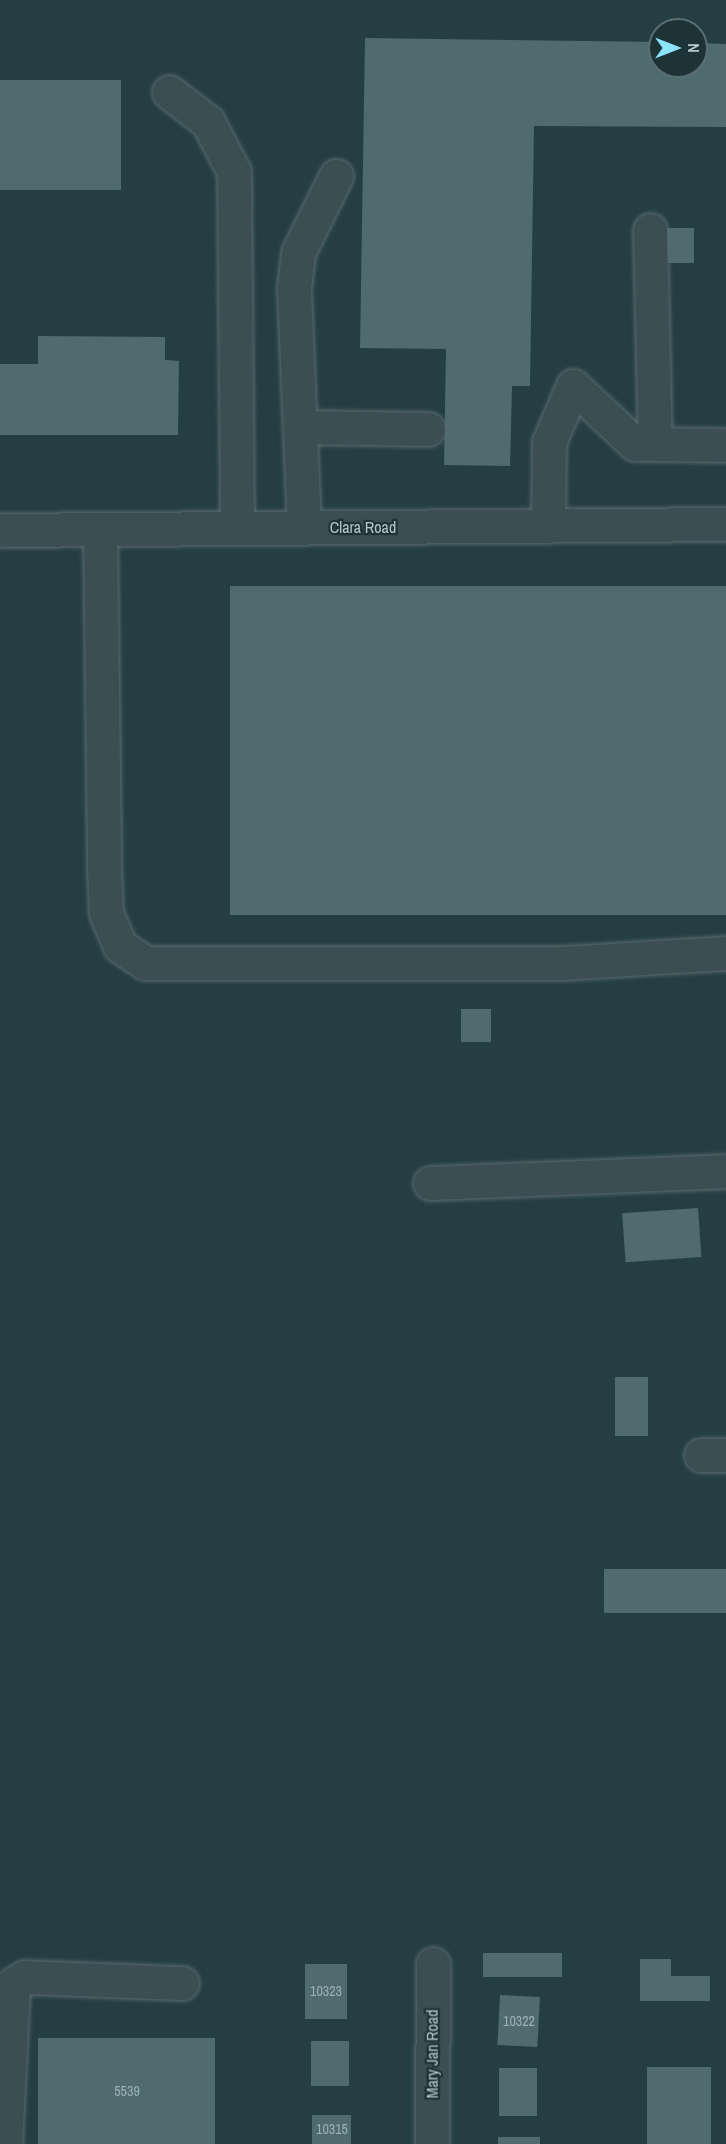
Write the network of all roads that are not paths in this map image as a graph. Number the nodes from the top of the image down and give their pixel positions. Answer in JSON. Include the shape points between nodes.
{"nodes":[{"id":1,"x":169,"y":93,"type":"dead end"},
{"id":2,"x":336,"y":176,"type":"dead end"},
{"id":3,"x":651,"y":230,"type":"dead end"},
{"id":4,"x":301,"y":427,"type":"junction"},
{"id":5,"x":428,"y":429,"type":"dead end"},
{"id":6,"x":655,"y":444,"type":"junction"},
{"id":7,"x":726,"y":445,"type":"edge"},
{"id":8,"x":725,"y":522,"type":"edge"},
{"id":9,"x":548,"y":526,"type":"junction"},
{"id":10,"x":237,"y":528,"type":"junction"},
{"id":11,"x":304,"y":528,"type":"junction"},
{"id":12,"x":99,"y":529,"type":"junction"},
{"id":13,"x":0,"y":530,"type":"edge"},
{"id":14,"x":726,"y":953,"type":"edge"},
{"id":15,"x":726,"y":1171,"type":"edge"},
{"id":16,"x":430,"y":1184,"type":"dead end"},
{"id":17,"x":433,"y":1964,"type":"dead end"},
{"id":18,"x":182,"y":1983,"type":"dead end"},
{"id":19,"x":4,"y":2144,"type":"edge"},
{"id":20,"x":432,"y":2144,"type":"edge"}],
"edges":[{"from":1,"to":10,"type":"street","via":[[208,122],[234,172]]},
{"from":2,"to":4,"type":"street","via":[[298,253],[294,297]]},
{"from":3,"to":6,"type":"street"},
{"from":4,"to":5,"type":"street"},
{"from":4,"to":11,"type":"street"},
{"from":6,"to":7,"type":"street"},
{"from":6,"to":9,"type":"street","via":[[635,444],[573,386],[549,442]]},
{"from":8,"to":9,"type":"street","name":"Clara Road"},
{"from":9,"to":11,"type":"street","name":"Clara Road"},
{"from":10,"to":11,"type":"street","name":"Clara Road"},
{"from":10,"to":12,"type":"street","name":"Clara Road"},
{"from":12,"to":13,"type":"street","name":"Clara Road"},
{"from":12,"to":14,"type":"street","via":[[106,913],[120,946],[145,963],[562,963]]},
{"from":15,"to":16,"type":"street"},
{"from":17,"to":20,"type":"street","name":"Mary Jan Road"},
{"from":18,"to":19,"type":"street","via":[[25,1977],[14,1984]]}]}
